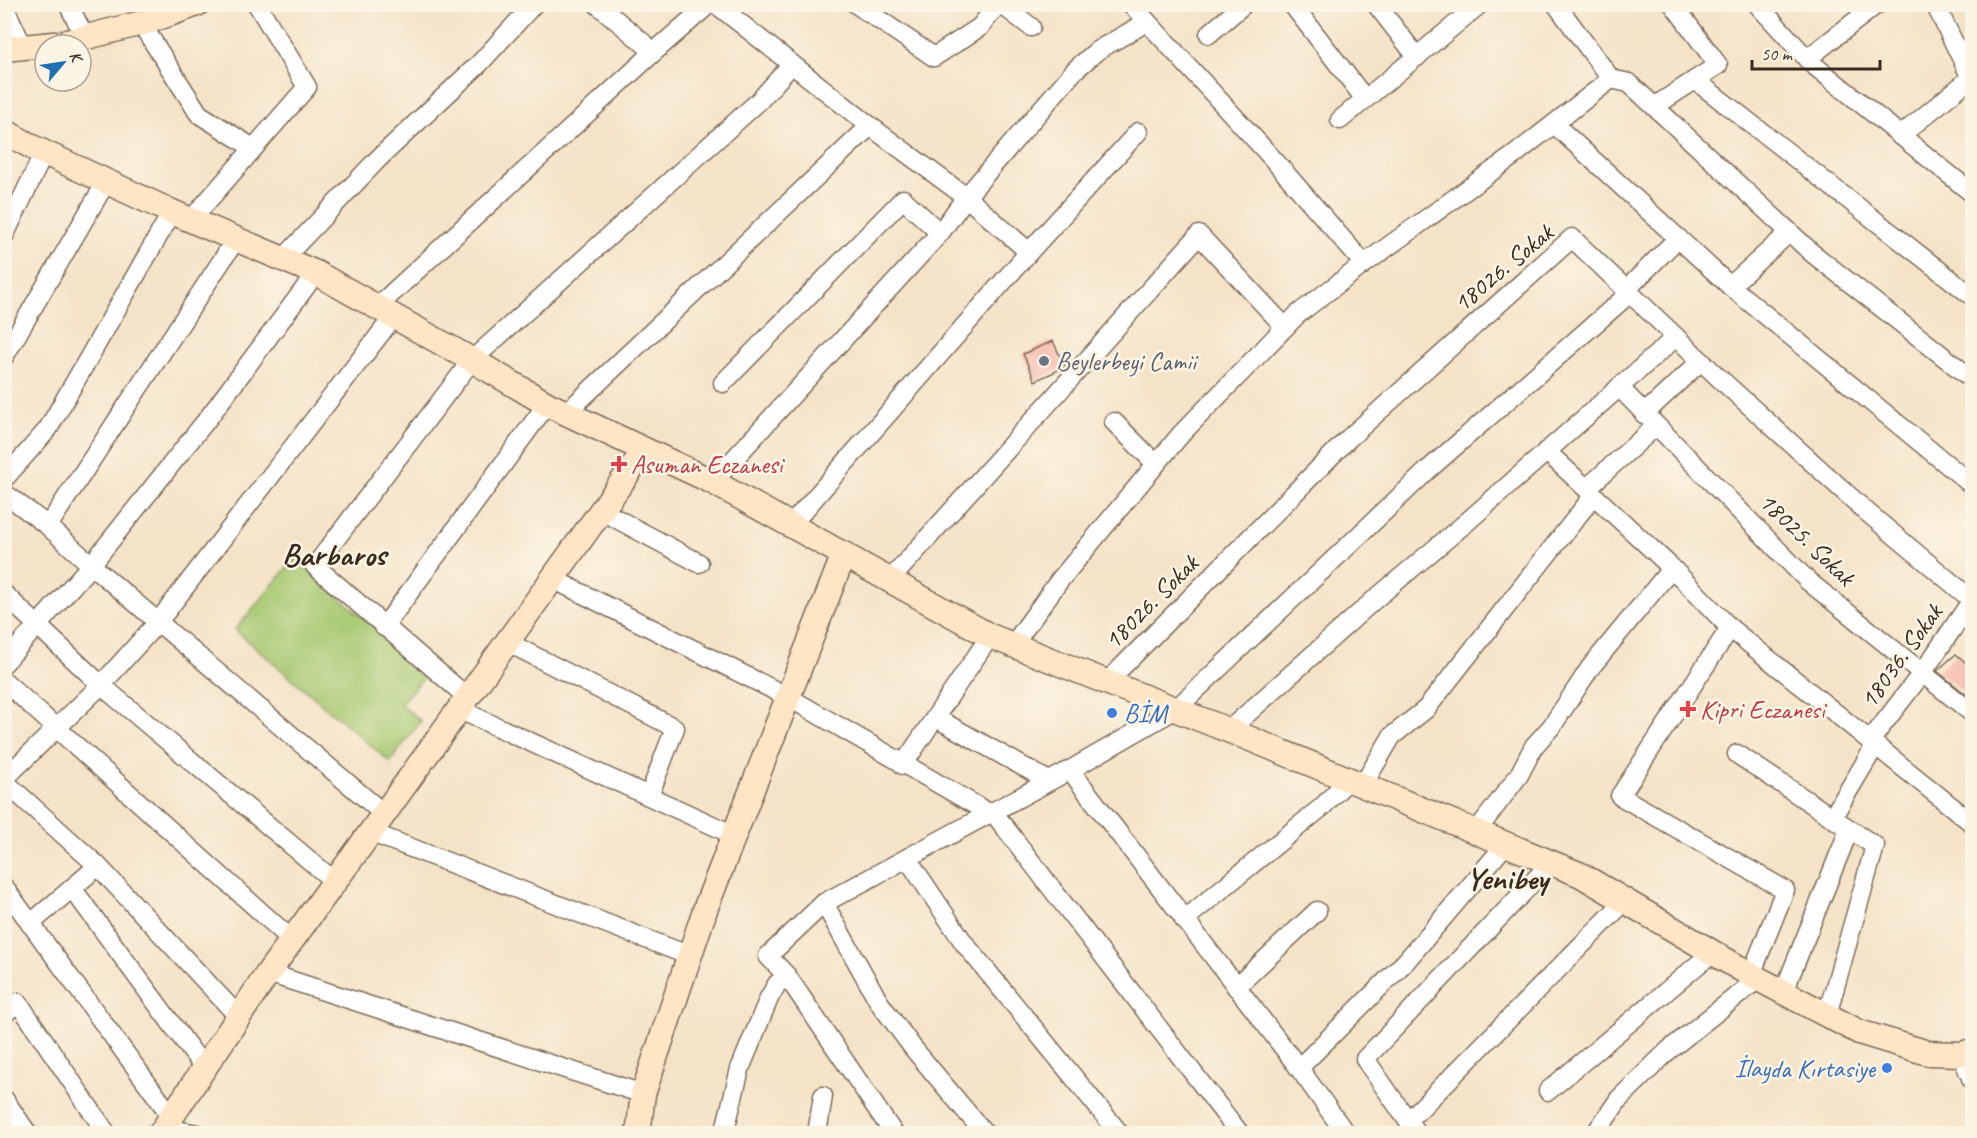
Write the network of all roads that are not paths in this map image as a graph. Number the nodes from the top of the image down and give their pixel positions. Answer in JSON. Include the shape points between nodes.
{"nodes":[{"id":1,"x":68,"y":4,"type":"edge"},
{"id":2,"x":197,"y":4,"type":"edge"},
{"id":3,"x":257,"y":4,"type":"edge"},
{"id":4,"x":534,"y":4,"type":"edge"},
{"id":5,"x":597,"y":4,"type":"edge"},
{"id":6,"x":709,"y":4,"type":"edge"},
{"id":7,"x":716,"y":4,"type":"edge"},
{"id":8,"x":855,"y":4,"type":"edge"},
{"id":9,"x":999,"y":4,"type":"edge"},
{"id":10,"x":1131,"y":4,"type":"edge"},
{"id":11,"x":1244,"y":4,"type":"edge"},
{"id":12,"x":1292,"y":4,"type":"edge"},
{"id":13,"x":1376,"y":4,"type":"edge"},
{"id":14,"x":1556,"y":4,"type":"edge"},
{"id":15,"x":1673,"y":4,"type":"edge"},
{"id":16,"x":1757,"y":4,"type":"edge"},
{"id":17,"x":1877,"y":4,"type":"edge"},
{"id":18,"x":1935,"y":4,"type":"edge"},
{"id":19,"x":4,"y":6,"type":"edge"},
{"id":20,"x":1468,"y":8,"type":"edge"},
{"id":21,"x":1857,"y":10,"type":"edge"},
{"id":22,"x":151,"y":15,"type":"edge"},
{"id":23,"x":1147,"y":22,"type":"junction"},
{"id":24,"x":1031,"y":27,"type":"dead end"},
{"id":25,"x":83,"y":33,"type":"edge"},
{"id":26,"x":93,"y":34,"type":"edge"},
{"id":27,"x":1209,"y":34,"type":"dead end"},
{"id":28,"x":33,"y":46,"type":"edge"},
{"id":29,"x":14,"y":48,"type":"edge"},
{"id":30,"x":654,"y":52,"type":"junction"},
{"id":31,"x":1417,"y":57,"type":"junction"},
{"id":32,"x":1807,"y":59,"type":"junction"},
{"id":33,"x":792,"y":64,"type":"junction"},
{"id":34,"x":1972,"y":78,"type":"edge"},
{"id":35,"x":1611,"y":79,"type":"junction"},
{"id":36,"x":1695,"y":80,"type":"junction"},
{"id":37,"x":1365,"y":99,"type":"junction"},
{"id":38,"x":1655,"y":106,"type":"junction"},
{"id":39,"x":1340,"y":120,"type":"dead end"},
{"id":40,"x":1554,"y":124,"type":"junction"},
{"id":41,"x":870,"y":126,"type":"junction"},
{"id":42,"x":4,"y":131,"type":"edge"},
{"id":43,"x":1138,"y":132,"type":"dead end"},
{"id":44,"x":1900,"y":136,"type":"junction"},
{"id":45,"x":253,"y":148,"type":"junction"},
{"id":46,"x":44,"y":153,"type":"junction"},
{"id":47,"x":106,"y":182,"type":"junction"},
{"id":48,"x":1972,"y":193,"type":"edge"},
{"id":49,"x":966,"y":197,"type":"junction"},
{"id":50,"x":181,"y":216,"type":"junction"},
{"id":51,"x":1790,"y":232,"type":"junction"},
{"id":52,"x":940,"y":233,"type":"junction"},
{"id":53,"x":4,"y":236,"type":"edge"},
{"id":54,"x":1678,"y":238,"type":"junction"},
{"id":55,"x":236,"y":239,"type":"junction"},
{"id":56,"x":1029,"y":252,"type":"junction"},
{"id":57,"x":283,"y":259,"type":"junction"},
{"id":58,"x":1364,"y":264,"type":"junction"},
{"id":59,"x":316,"y":273,"type":"junction"},
{"id":60,"x":1730,"y":286,"type":"junction"},
{"id":61,"x":1628,"y":292,"type":"junction"},
{"id":62,"x":1972,"y":296,"type":"edge"},
{"id":63,"x":386,"y":312,"type":"junction"},
{"id":64,"x":1285,"y":327,"type":"junction"},
{"id":65,"x":1676,"y":337,"type":"junction"},
{"id":66,"x":4,"y":357,"type":"edge"},
{"id":67,"x":472,"y":360,"type":"junction"},
{"id":68,"x":1701,"y":361,"type":"junction"},
{"id":69,"x":1972,"y":379,"type":"edge"},
{"id":70,"x":723,"y":383,"type":"dead end"},
{"id":71,"x":1618,"y":387,"type":"junction"},
{"id":72,"x":556,"y":409,"type":"junction"},
{"id":73,"x":1650,"y":420,"type":"junction"},
{"id":74,"x":1114,"y":422,"type":"dead end"},
{"id":75,"x":644,"y":451,"type":"junction"},
{"id":76,"x":1546,"y":451,"type":"junction"},
{"id":77,"x":1156,"y":464,"type":"junction"},
{"id":78,"x":4,"y":479,"type":"edge"},
{"id":79,"x":713,"y":482,"type":"junction"},
{"id":80,"x":1972,"y":485,"type":"edge"},
{"id":81,"x":1591,"y":492,"type":"junction"},
{"id":82,"x":4,"y":493,"type":"edge"},
{"id":83,"x":602,"y":512,"type":"junction"},
{"id":84,"x":791,"y":525,"type":"junction"},
{"id":85,"x":48,"y":526,"type":"junction"},
{"id":86,"x":844,"y":554,"type":"junction"},
{"id":87,"x":699,"y":563,"type":"dead end"},
{"id":88,"x":91,"y":565,"type":"junction"},
{"id":89,"x":1672,"y":568,"type":"junction"},
{"id":90,"x":553,"y":579,"type":"junction"},
{"id":91,"x":890,"y":580,"type":"junction"},
{"id":92,"x":4,"y":594,"type":"edge"},
{"id":93,"x":1972,"y":600,"type":"edge"},
{"id":94,"x":158,"y":622,"type":"junction"},
{"id":95,"x":38,"y":626,"type":"junction"},
{"id":96,"x":384,"y":627,"type":"junction"},
{"id":97,"x":1730,"y":627,"type":"junction"},
{"id":98,"x":990,"y":636,"type":"junction"},
{"id":99,"x":507,"y":642,"type":"junction"},
{"id":100,"x":1013,"y":645,"type":"junction"},
{"id":101,"x":4,"y":663,"type":"edge"},
{"id":102,"x":1923,"y":672,"type":"junction"},
{"id":103,"x":4,"y":681,"type":"edge"},
{"id":104,"x":1107,"y":682,"type":"junction"},
{"id":105,"x":101,"y":685,"type":"junction"},
{"id":106,"x":788,"y":698,"type":"junction"},
{"id":107,"x":463,"y":703,"type":"junction"},
{"id":108,"x":1176,"y":709,"type":"junction"},
{"id":109,"x":1972,"y":713,"type":"edge"},
{"id":110,"x":936,"y":718,"type":"junction"},
{"id":111,"x":56,"y":729,"type":"junction"},
{"id":112,"x":1229,"y":730,"type":"junction"},
{"id":113,"x":1872,"y":743,"type":"junction"},
{"id":114,"x":1737,"y":754,"type":"dead end"},
{"id":115,"x":903,"y":765,"type":"junction"},
{"id":116,"x":1070,"y":770,"type":"junction"},
{"id":117,"x":4,"y":780,"type":"edge"},
{"id":118,"x":1049,"y":781,"type":"junction"},
{"id":119,"x":1356,"y":782,"type":"junction"},
{"id":120,"x":649,"y":796,"type":"junction"},
{"id":121,"x":991,"y":813,"type":"junction"},
{"id":122,"x":1832,"y":818,"type":"junction"},
{"id":123,"x":377,"y":823,"type":"junction"},
{"id":124,"x":1972,"y":824,"type":"edge"},
{"id":125,"x":1849,"y":830,"type":"junction"},
{"id":126,"x":1476,"y":832,"type":"junction"},
{"id":127,"x":734,"y":835,"type":"junction"},
{"id":128,"x":1506,"y":844,"type":"junction"},
{"id":129,"x":907,"y":858,"type":"junction"},
{"id":130,"x":1551,"y":863,"type":"junction"},
{"id":131,"x":98,"y":866,"type":"junction"},
{"id":132,"x":334,"y":881,"type":"junction"},
{"id":133,"x":4,"y":887,"type":"edge"},
{"id":134,"x":72,"y":888,"type":"junction"},
{"id":135,"x":1626,"y":900,"type":"junction"},
{"id":136,"x":824,"y":903,"type":"junction"},
{"id":137,"x":10,"y":910,"type":"edge"},
{"id":138,"x":1317,"y":910,"type":"dead end"},
{"id":139,"x":1184,"y":920,"type":"junction"},
{"id":140,"x":30,"y":924,"type":"junction"},
{"id":141,"x":292,"y":940,"type":"junction"},
{"id":142,"x":1713,"y":952,"type":"junction"},
{"id":143,"x":690,"y":956,"type":"junction"},
{"id":144,"x":268,"y":973,"type":"junction"},
{"id":145,"x":787,"y":976,"type":"junction"},
{"id":146,"x":1755,"y":977,"type":"junction"},
{"id":147,"x":1236,"y":987,"type":"junction"},
{"id":148,"x":1784,"y":991,"type":"junction"},
{"id":149,"x":4,"y":1014,"type":"edge"},
{"id":150,"x":1827,"y":1015,"type":"junction"},
{"id":151,"x":239,"y":1017,"type":"junction"},
{"id":152,"x":1967,"y":1053,"type":"edge"},
{"id":153,"x":204,"y":1068,"type":"junction"},
{"id":154,"x":1299,"y":1068,"type":"junction"},
{"id":155,"x":1972,"y":1080,"type":"edge"},
{"id":156,"x":1548,"y":1091,"type":"dead end"},
{"id":157,"x":643,"y":1095,"type":"junction"},
{"id":158,"x":823,"y":1096,"type":"dead end"},
{"id":159,"x":4,"y":1099,"type":"edge"},
{"id":160,"x":1417,"y":1112,"type":"dead end"},
{"id":161,"x":165,"y":1126,"type":"edge"},
{"id":162,"x":27,"y":1133,"type":"edge"},
{"id":163,"x":106,"y":1134,"type":"edge"},
{"id":164,"x":198,"y":1134,"type":"edge"},
{"id":165,"x":638,"y":1134,"type":"edge"},
{"id":166,"x":724,"y":1134,"type":"edge"},
{"id":167,"x":818,"y":1134,"type":"edge"},
{"id":168,"x":894,"y":1134,"type":"edge"},
{"id":169,"x":985,"y":1134,"type":"edge"},
{"id":170,"x":1120,"y":1134,"type":"edge"},
{"id":171,"x":1240,"y":1134,"type":"edge"},
{"id":172,"x":1346,"y":1134,"type":"edge"},
{"id":173,"x":1417,"y":1134,"type":"edge"},
{"id":174,"x":1595,"y":1134,"type":"edge"}],
"edges":[{"from":1,"to":25,"type":"street"},
{"from":2,"to":22,"type":"main road"},
{"from":3,"to":45,"type":"street","via":[[307,87]]},
{"from":4,"to":57,"type":"street"},
{"from":5,"to":30,"type":"street"},
{"from":6,"to":30,"type":"street"},
{"from":7,"to":33,"type":"street"},
{"from":8,"to":9,"type":"street","via":[[934,57],[980,27]]},
{"from":9,"to":24,"type":"street"},
{"from":10,"to":23,"type":"street"},
{"from":11,"to":27,"type":"street"},
{"from":12,"to":37,"type":"street"},
{"from":13,"to":31,"type":"street"},
{"from":14,"to":35,"type":"street"},
{"from":15,"to":36,"type":"street","via":[[1718,65]]},
{"from":16,"to":32,"type":"street"},
{"from":17,"to":21,"type":"street"},
{"from":18,"to":34,"type":"street"},
{"from":19,"to":29,"type":"street"},
{"from":20,"to":31,"type":"street"},
{"from":21,"to":32,"type":"street"},
{"from":22,"to":26,"type":"main road"},
{"from":22,"to":45,"type":"street","via":[[199,114]]},
{"from":23,"to":49,"type":"street","via":[[1098,50],[1075,70]]},
{"from":23,"to":58,"type":"street"},
{"from":28,"to":29,"type":"main road"},
{"from":30,"to":63,"type":"street"},
{"from":31,"to":37,"type":"street"},
{"from":32,"to":44,"type":"street"},
{"from":33,"to":41,"type":"street"},
{"from":33,"to":67,"type":"street","via":[[759,100]]},
{"from":34,"to":44,"type":"street"},
{"from":35,"to":38,"type":"street","via":[[1629,83]]},
{"from":35,"to":40,"type":"street"},
{"from":36,"to":38,"type":"street"},
{"from":36,"to":62,"type":"street"},
{"from":37,"to":39,"type":"street"},
{"from":38,"to":51,"type":"street"},
{"from":40,"to":54,"type":"street"},
{"from":40,"to":58,"type":"street"},
{"from":41,"to":49,"type":"street"},
{"from":41,"to":72,"type":"street"},
{"from":42,"to":46,"type":"main road"},
{"from":43,"to":56,"type":"street"},
{"from":44,"to":48,"type":"street"},
{"from":45,"to":50,"type":"street"},
{"from":46,"to":47,"type":"main road"},
{"from":46,"to":53,"type":"street"},
{"from":47,"to":50,"type":"main road"},
{"from":47,"to":66,"type":"street"},
{"from":49,"to":52,"type":"street"},
{"from":49,"to":56,"type":"street"},
{"from":50,"to":55,"type":"main road"},
{"from":50,"to":78,"type":"street","via":[[48,429]]},
{"from":51,"to":60,"type":"street"},
{"from":51,"to":69,"type":"street"},
{"from":52,"to":70,"type":"street","via":[[903,200]]},
{"from":52,"to":79,"type":"street"},
{"from":54,"to":60,"type":"street"},
{"from":54,"to":61,"type":"street"},
{"from":55,"to":57,"type":"main road"},
{"from":55,"to":85,"type":"street"},
{"from":56,"to":84,"type":"street"},
{"from":57,"to":59,"type":"main road"},
{"from":58,"to":64,"type":"street"},
{"from":59,"to":63,"type":"main road"},
{"from":59,"to":88,"type":"street","via":[[209,417]]},
{"from":60,"to":80,"type":"street"},
{"from":61,"to":65,"type":"street","name":"18026. Sokak"},
{"from":61,"to":104,"type":"street","name":"18026. Sokak","via":[[1572,238],[1349,438]]},
{"from":61,"to":108,"type":"street","via":[[1429,469]]},
{"from":63,"to":67,"type":"main road"},
{"from":63,"to":94,"type":"street"},
{"from":64,"to":77,"type":"street"},
{"from":64,"to":91,"type":"street","via":[[1199,235]]},
{"from":65,"to":68,"type":"street","name":"18026. Sokak"},
{"from":65,"to":71,"type":"street"},
{"from":67,"to":72,"type":"main road"},
{"from":67,"to":96,"type":"street","via":[[315,566]]},
{"from":68,"to":73,"type":"street"},
{"from":68,"to":93,"type":"street","name":"18026. Sokak","via":[[1868,513]]},
{"from":71,"to":73,"type":"street","name":"18025. Sokak"},
{"from":71,"to":76,"type":"street"},
{"from":72,"to":75,"type":"main road"},
{"from":72,"to":96,"type":"street"},
{"from":73,"to":81,"type":"street"},
{"from":73,"to":102,"type":"street","name":"18025. Sokak","via":[[1808,581]]},
{"from":74,"to":77,"type":"street"},
{"from":75,"to":79,"type":"main road"},
{"from":75,"to":83,"type":"main road"},
{"from":76,"to":81,"type":"street"},
{"from":76,"to":112,"type":"street"},
{"from":77,"to":100,"type":"street","via":[[1059,581]]},
{"from":79,"to":84,"type":"main road"},
{"from":81,"to":89,"type":"street"},
{"from":81,"to":119,"type":"street","via":[[1426,709],[1392,736]]},
{"from":82,"to":85,"type":"street"},
{"from":83,"to":87,"type":"street"},
{"from":83,"to":90,"type":"main road"},
{"from":84,"to":86,"type":"main road"},
{"from":85,"to":88,"type":"street"},
{"from":86,"to":91,"type":"main road"},
{"from":86,"to":106,"type":"main road"},
{"from":88,"to":94,"type":"street"},
{"from":88,"to":95,"type":"street"},
{"from":89,"to":97,"type":"street"},
{"from":89,"to":126,"type":"street","via":[[1590,668]]},
{"from":90,"to":99,"type":"main road"},
{"from":90,"to":106,"type":"street"},
{"from":91,"to":98,"type":"main road"},
{"from":92,"to":95,"type":"street"},
{"from":93,"to":102,"type":"street","name":"18036. Sokak"},
{"from":94,"to":105,"type":"street"},
{"from":94,"to":123,"type":"street"},
{"from":95,"to":101,"type":"street"},
{"from":95,"to":105,"type":"street"},
{"from":96,"to":107,"type":"street"},
{"from":97,"to":113,"type":"street"},
{"from":97,"to":146,"type":"street","via":[[1620,796],[1785,890]]},
{"from":98,"to":100,"type":"main road"},
{"from":98,"to":110,"type":"street"},
{"from":99,"to":107,"type":"main road"},
{"from":99,"to":120,"type":"street","via":[[675,728]]},
{"from":100,"to":104,"type":"main road"},
{"from":102,"to":109,"type":"street","name":"18025. Sokak"},
{"from":102,"to":113,"type":"street","name":"18036. Sokak"},
{"from":103,"to":111,"type":"street"},
{"from":104,"to":108,"type":"main road"},
{"from":105,"to":111,"type":"street"},
{"from":105,"to":132,"type":"street"},
{"from":106,"to":115,"type":"street"},
{"from":106,"to":127,"type":"main road"},
{"from":107,"to":120,"type":"street"},
{"from":107,"to":123,"type":"main road"},
{"from":108,"to":112,"type":"main road"},
{"from":108,"to":116,"type":"street"},
{"from":110,"to":115,"type":"street"},
{"from":110,"to":118,"type":"street"},
{"from":111,"to":117,"type":"street"},
{"from":111,"to":141,"type":"street"},
{"from":112,"to":119,"type":"main road"},
{"from":113,"to":122,"type":"street","name":"18036. Sokak"},
{"from":113,"to":124,"type":"street"},
{"from":114,"to":122,"type":"street"},
{"from":115,"to":121,"type":"street"},
{"from":116,"to":118,"type":"street"},
{"from":116,"to":139,"type":"street"},
{"from":117,"to":131,"type":"street"},
{"from":118,"to":121,"type":"street"},
{"from":119,"to":126,"type":"main road"},
{"from":119,"to":139,"type":"street"},
{"from":120,"to":127,"type":"street"},
{"from":121,"to":129,"type":"street"},
{"from":121,"to":171,"type":"street"},
{"from":122,"to":125,"type":"street"},
{"from":123,"to":132,"type":"main road"},
{"from":123,"to":143,"type":"street"},
{"from":125,"to":148,"type":"street"},
{"from":125,"to":150,"type":"street","via":[[1875,846]]},
{"from":126,"to":128,"type":"main road"},
{"from":127,"to":143,"type":"main road"},
{"from":128,"to":130,"type":"main road"},
{"from":128,"to":154,"type":"street","via":[[1406,961]]},
{"from":129,"to":136,"type":"street"},
{"from":129,"to":170,"type":"street","via":[[964,943]]},
{"from":130,"to":135,"type":"main road"},
{"from":130,"to":173,"type":"street","via":[[1365,1059]]},
{"from":131,"to":134,"type":"street"},
{"from":131,"to":151,"type":"street"},
{"from":132,"to":141,"type":"main road"},
{"from":133,"to":137,"type":"street"},
{"from":134,"to":140,"type":"street"},
{"from":134,"to":153,"type":"street"},
{"from":135,"to":142,"type":"main road"},
{"from":135,"to":160,"type":"street"},
{"from":136,"to":145,"type":"street","via":[[768,956]]},
{"from":136,"to":169,"type":"street","via":[[879,1002]]},
{"from":137,"to":140,"type":"street"},
{"from":138,"to":147,"type":"street"},
{"from":139,"to":147,"type":"street"},
{"from":140,"to":161,"type":"street"},
{"from":141,"to":144,"type":"main road"},
{"from":142,"to":146,"type":"main road"},
{"from":142,"to":156,"type":"street"},
{"from":143,"to":157,"type":"main road"},
{"from":144,"to":151,"type":"main road"},
{"from":144,"to":157,"type":"street"},
{"from":145,"to":166,"type":"street","via":[[769,998],[740,1070]]},
{"from":145,"to":168,"type":"street"},
{"from":146,"to":148,"type":"main road"},
{"from":146,"to":174,"type":"street","via":[[1619,1098]]},
{"from":147,"to":154,"type":"street"},
{"from":148,"to":150,"type":"main road"},
{"from":149,"to":163,"type":"street","via":[[18,1002]]},
{"from":150,"to":152,"type":"main road","via":[[1859,1032],[1928,1053]]},
{"from":151,"to":153,"type":"main road"},
{"from":152,"to":155,"type":"street"},
{"from":153,"to":161,"type":"main road"},
{"from":154,"to":172,"type":"street"},
{"from":157,"to":165,"type":"main road"},
{"from":158,"to":167,"type":"street"},
{"from":159,"to":162,"type":"street"},
{"from":161,"to":164,"type":"street"}]}
